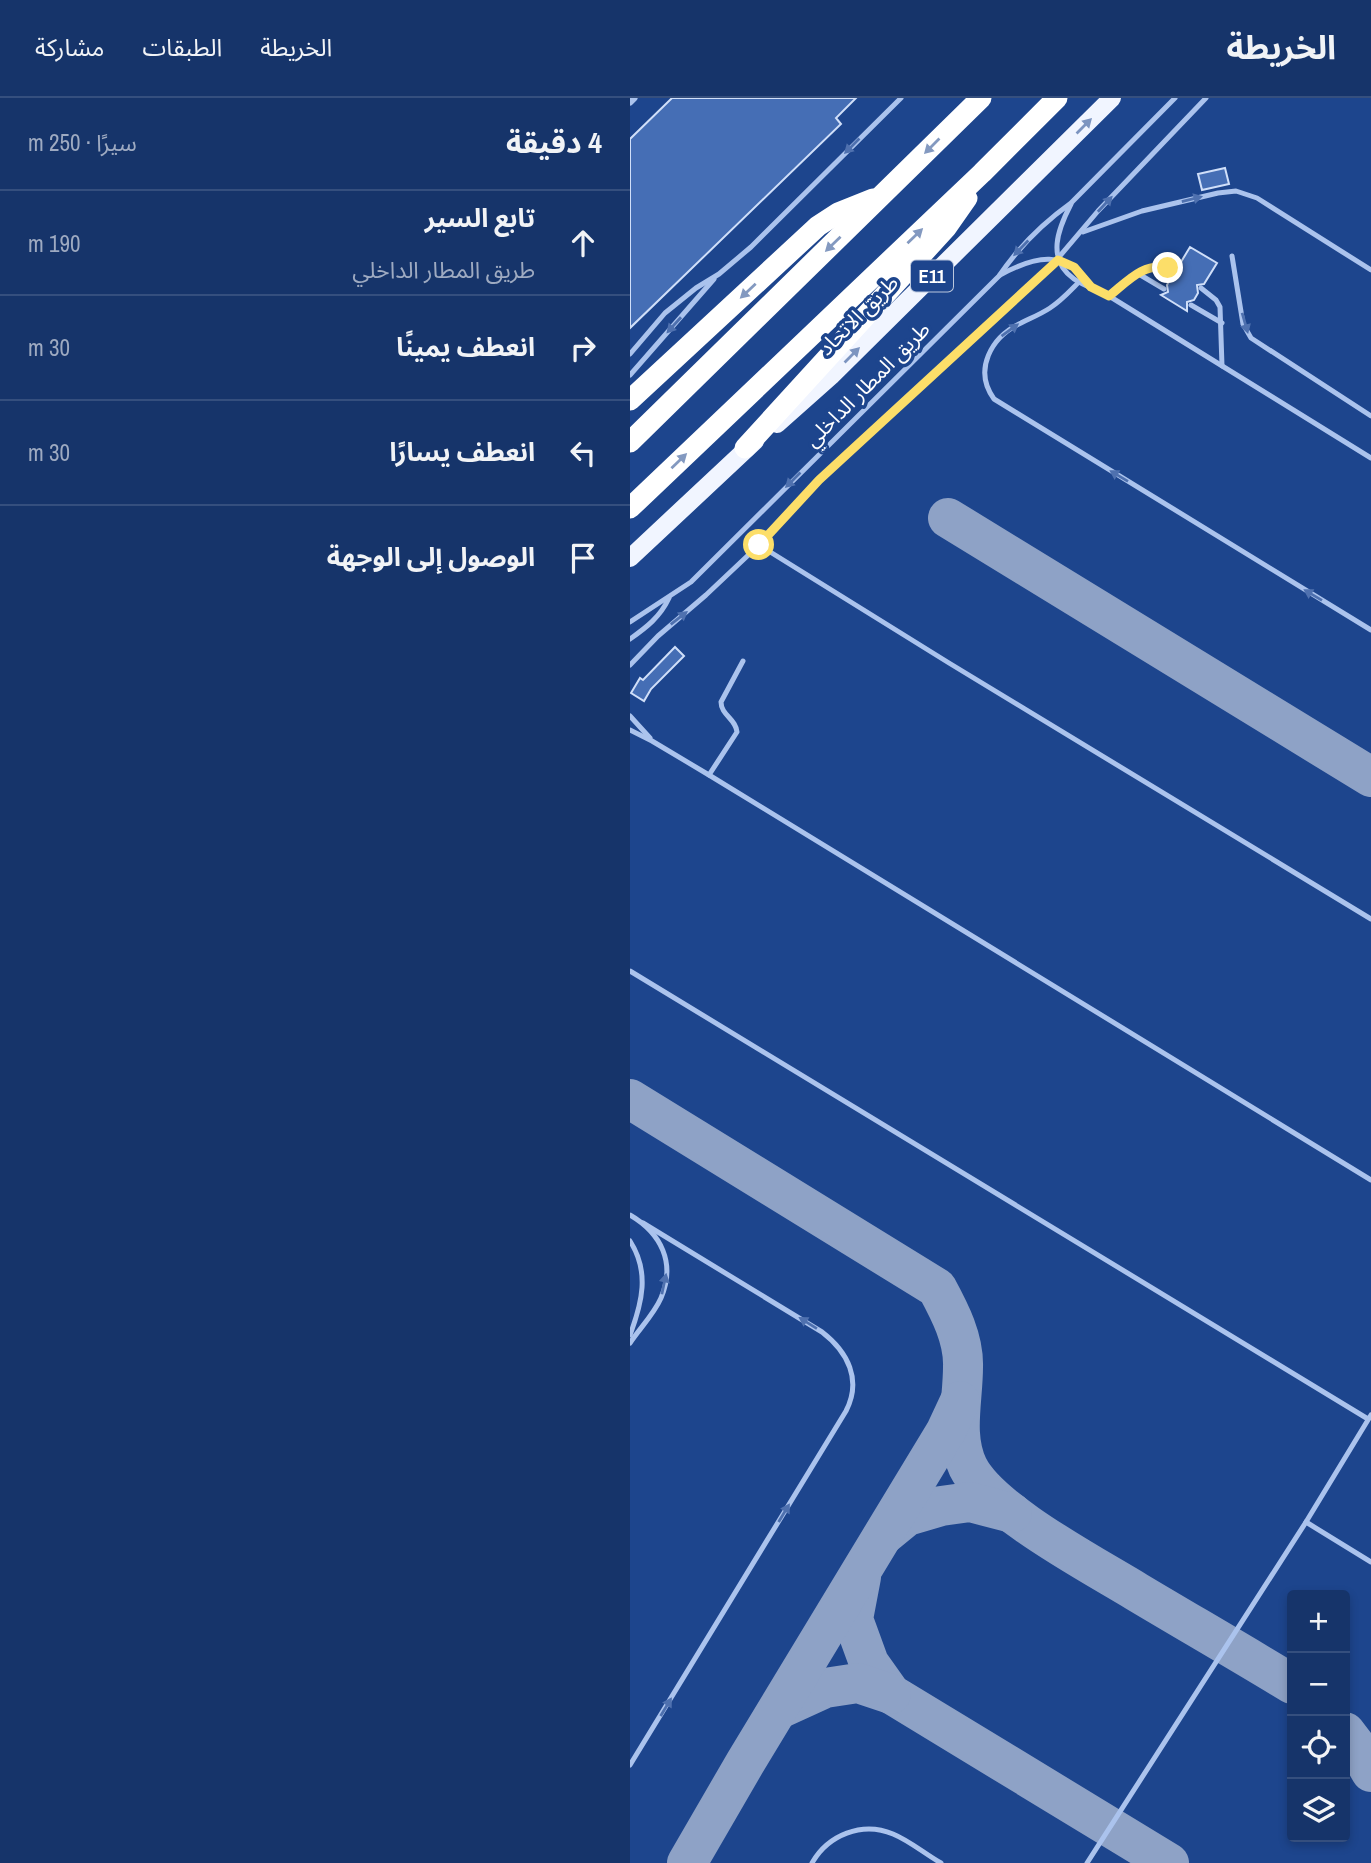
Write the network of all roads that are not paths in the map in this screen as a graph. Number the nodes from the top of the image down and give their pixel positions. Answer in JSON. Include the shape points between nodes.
{"nodes":[{"id":1,"x":634,"y":98,"type":"edge"},
{"id":2,"x":901,"y":98,"type":"edge"},
{"id":3,"x":981,"y":98,"type":"edge"},
{"id":4,"x":1057,"y":98,"type":"edge"},
{"id":5,"x":1112,"y":98,"type":"edge"},
{"id":6,"x":1175,"y":98,"type":"edge"},
{"id":7,"x":1206,"y":98,"type":"edge"},
{"id":8,"x":630,"y":102,"type":"edge"},
{"id":9,"x":982,"y":173,"type":"junction"},
{"id":10,"x":882,"y":196,"type":"junction"},
{"id":11,"x":1071,"y":203,"type":"junction"},
{"id":12,"x":1080,"y":233,"type":"junction"},
{"id":13,"x":1232,"y":256,"type":"dead end"},
{"id":14,"x":1058,"y":260,"type":"junction"},
{"id":15,"x":1371,"y":270,"type":"edge"},
{"id":16,"x":1175,"y":271,"type":"dead end"},
{"id":17,"x":1137,"y":273,"type":"junction"},
{"id":18,"x":719,"y":274,"type":"junction"},
{"id":19,"x":999,"y":276,"type":"junction"},
{"id":20,"x":1079,"y":282,"type":"junction"},
{"id":21,"x":1091,"y":287,"type":"junction"},
{"id":22,"x":1201,"y":288,"type":"dead end"},
{"id":23,"x":1164,"y":289,"type":"dead end"},
{"id":24,"x":1109,"y":296,"type":"junction"},
{"id":25,"x":1191,"y":305,"type":"dead end"},
{"id":26,"x":1222,"y":323,"type":"junction"},
{"id":27,"x":630,"y":354,"type":"edge"},
{"id":28,"x":1222,"y":366,"type":"junction"},
{"id":29,"x":630,"y":375,"type":"edge"},
{"id":30,"x":630,"y":400,"type":"edge"},
{"id":31,"x":1371,"y":416,"type":"edge"},
{"id":32,"x":630,"y":442,"type":"edge"},
{"id":33,"x":746,"y":448,"type":"junction"},
{"id":34,"x":1371,"y":458,"type":"edge"},
{"id":35,"x":630,"y":508,"type":"edge"},
{"id":36,"x":759,"y":545,"type":"junction"},
{"id":37,"x":630,"y":558,"type":"edge"},
{"id":38,"x":669,"y":598,"type":"junction"},
{"id":39,"x":630,"y":622,"type":"edge"},
{"id":40,"x":1371,"y":630,"type":"edge"},
{"id":41,"x":630,"y":639,"type":"edge"},
{"id":42,"x":743,"y":661,"type":"dead end"},
{"id":43,"x":630,"y":665,"type":"edge"},
{"id":44,"x":630,"y":716,"type":"edge"},
{"id":45,"x":630,"y":730,"type":"edge"},
{"id":46,"x":652,"y":741,"type":"junction"},
{"id":47,"x":709,"y":775,"type":"junction"},
{"id":48,"x":1371,"y":919,"type":"edge"},
{"id":49,"x":630,"y":971,"type":"edge"},
{"id":50,"x":1371,"y":1180,"type":"edge"},
{"id":51,"x":630,"y":1215,"type":"edge"},
{"id":52,"x":643,"y":1223,"type":"junction"},
{"id":53,"x":630,"y":1241,"type":"edge"},
{"id":54,"x":630,"y":1335,"type":"edge"},
{"id":55,"x":630,"y":1343,"type":"edge"},
{"id":56,"x":1370,"y":1417,"type":"edge"},
{"id":57,"x":1306,"y":1522,"type":"junction"},
{"id":58,"x":1371,"y":1562,"type":"edge"},
{"id":59,"x":630,"y":1765,"type":"edge"},
{"id":60,"x":812,"y":1863,"type":"edge"},
{"id":61,"x":941,"y":1863,"type":"edge"},
{"id":62,"x":1087,"y":1863,"type":"edge"}],
"edges":[{"from":1,"to":8,"type":"street"},
{"from":2,"to":18,"type":"lane","one_way":true},
{"from":3,"to":10,"type":"highway","one_way":true},
{"from":4,"to":9,"type":"highway","name":"طريق الاتحاد","number":"E11"},
{"from":33,"to":5,"type":"main road","name":"طريق الاتحاد","number":"E11","one_way":true,"via":[[831,376]]},
{"from":6,"to":11,"type":"lane","name":"طريق المطار الداخلي"},
{"from":12,"to":7,"type":"lane","name":"طريق المطار الداخلي","one_way":true},
{"from":9,"to":33,"type":"highway","via":[[946,228]]},
{"from":35,"to":9,"type":"highway","name":"طريق الاتحاد","number":"E11","one_way":true},
{"from":10,"to":30,"type":"highway","one_way":true,"via":[[818,226]]},
{"from":10,"to":32,"type":"highway","one_way":true},
{"from":11,"to":14,"type":"lane","via":[[1057,234]]},
{"from":11,"to":19,"type":"lane","name":"طريق المطار الداخلي","one_way":true,"via":[[1016,253]]},
{"from":12,"to":14,"type":"lane","name":"طريق المطار الداخلي"},
{"from":12,"to":15,"type":"lane","one_way":true,"via":[[1142,211],[1236,191],[1257,198]]},
{"from":13,"to":31,"type":"lane","one_way":true,"via":[[1243,324],[1251,338]]},
{"from":14,"to":19,"type":"lane","via":[[1024,263]]},
{"from":14,"to":20,"type":"lane"},
{"from":14,"to":21,"type":"lane","via":[[1074,267]]},
{"from":14,"to":36,"type":"lane","name":"طريق المطار الداخلي","via":[[819,480]]},
{"from":16,"to":17,"type":"lane","via":[[1152,266]]},
{"from":17,"to":23,"type":"lane"},
{"from":17,"to":24,"type":"lane"},
{"from":18,"to":27,"type":"lane","via":[[680,299]]},
{"from":18,"to":29,"type":"lane","one_way":true},
{"from":19,"to":38,"type":"lane","name":"طريق المطار الداخلي","one_way":true,"via":[[691,582]]},
{"from":20,"to":21,"type":"lane"},
{"from":40,"to":20,"type":"lane","one_way":true,"via":[[994,399],[984,366],[996,341],[1049,309]]},
{"from":21,"to":24,"type":"lane"},
{"from":22,"to":26,"type":"lane","via":[[1216,300]]},
{"from":24,"to":28,"type":"lane"},
{"from":25,"to":26,"type":"lane"},
{"from":26,"to":28,"type":"lane"},
{"from":28,"to":34,"type":"lane"},
{"from":33,"to":37,"type":"main road","name":"طريق الاتحاد","number":"E11"},
{"from":43,"to":36,"type":"lane","name":"طريق المطار الداخلي","one_way":true},
{"from":36,"to":48,"type":"lane"},
{"from":38,"to":39,"type":"lane","name":"طريق المطار الداخلي"},
{"from":38,"to":41,"type":"lane","via":[[655,620]]},
{"from":42,"to":47,"type":"lane","via":[[721,702],[722,710],[736,725],[736,736]]},
{"from":44,"to":46,"type":"lane"},
{"from":45,"to":46,"type":"lane"},
{"from":46,"to":47,"type":"lane"},
{"from":47,"to":50,"type":"lane"},
{"from":49,"to":56,"type":"lane"},
{"from":51,"to":52,"type":"lane"},
{"from":55,"to":52,"type":"lane","one_way":true,"via":[[666,1283],[663,1250]]},
{"from":59,"to":52,"type":"lane","one_way":true,"via":[[840,1420],[854,1388],[847,1359],[822,1332]]},
{"from":53,"to":54,"type":"lane","via":[[643,1286]]},
{"from":56,"to":57,"type":"lane"},
{"from":57,"to":58,"type":"lane"},
{"from":57,"to":62,"type":"lane"},
{"from":60,"to":61,"type":"lane","via":[[834,1839],[869,1829],[893,1834]]}]}
